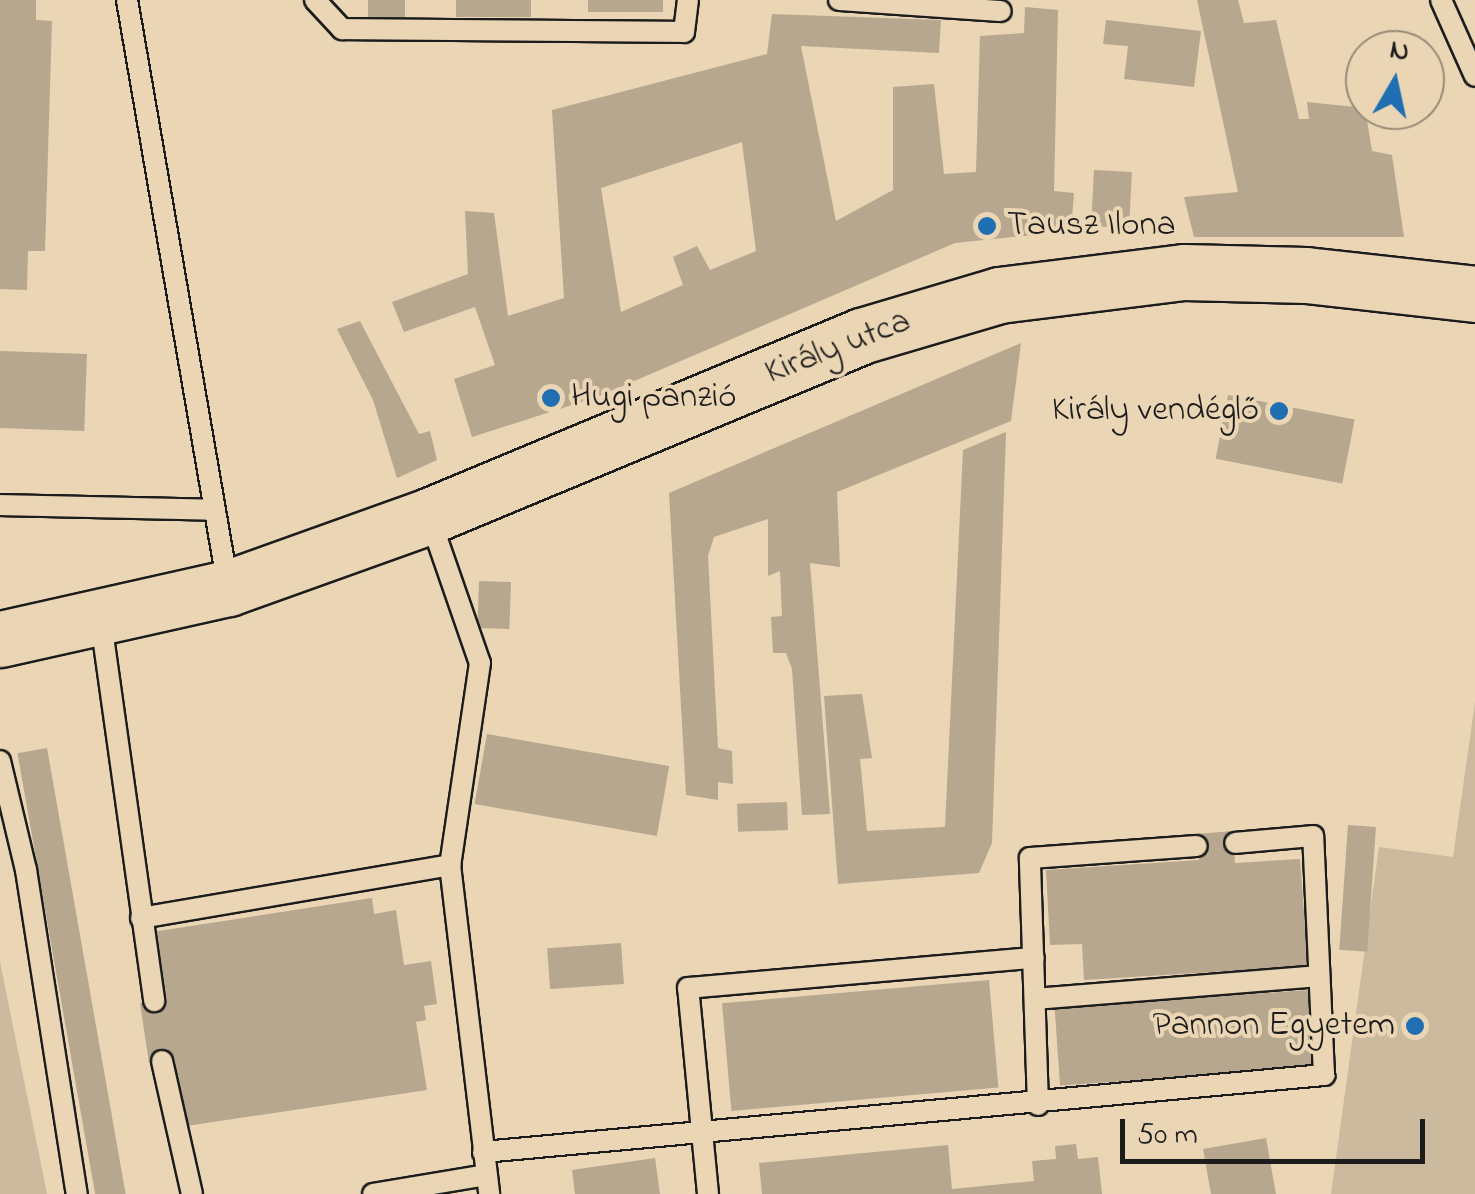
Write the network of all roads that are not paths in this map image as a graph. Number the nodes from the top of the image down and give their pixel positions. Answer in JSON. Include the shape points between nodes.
{"nodes":[{"id":1,"x":127,"y":0,"type":"edge"},
{"id":2,"x":315,"y":0,"type":"edge"},
{"id":3,"x":688,"y":0,"type":"edge"},
{"id":4,"x":839,"y":0,"type":"edge"},
{"id":5,"x":1441,"y":0,"type":"edge"},
{"id":6,"x":1001,"y":11,"type":"dead end"},
{"id":7,"x":1475,"y":76,"type":"edge"},
{"id":8,"x":1475,"y":294,"type":"edge"},
{"id":9,"x":0,"y":505,"type":"edge"},
{"id":10,"x":215,"y":510,"type":"junction"},
{"id":11,"x":429,"y":516,"type":"junction"},
{"id":12,"x":228,"y":588,"type":"junction"},
{"id":13,"x":101,"y":622,"type":"junction"},
{"id":14,"x":0,"y":639,"type":"edge"},
{"id":15,"x":0,"y":762,"type":"edge"},
{"id":16,"x":1235,"y":843,"type":"dead end"},
{"id":17,"x":1197,"y":846,"type":"dead end"},
{"id":18,"x":450,"y":866,"type":"junction"},
{"id":19,"x":141,"y":918,"type":"junction"},
{"id":20,"x":1034,"y":958,"type":"junction"},
{"id":21,"x":1319,"y":976,"type":"junction"},
{"id":22,"x":1035,"y":999,"type":"junction"},
{"id":23,"x":154,"y":1001,"type":"dead end"},
{"id":24,"x":162,"y":1061,"type":"dead end"},
{"id":25,"x":1038,"y":1105,"type":"junction"},
{"id":26,"x":701,"y":1132,"type":"junction"},
{"id":27,"x":483,"y":1152,"type":"junction"},
{"id":28,"x":488,"y":1184,"type":"edge"},
{"id":29,"x":77,"y":1194,"type":"edge"},
{"id":30,"x":192,"y":1194,"type":"edge"},
{"id":31,"x":373,"y":1194,"type":"edge"},
{"id":32,"x":708,"y":1194,"type":"edge"}],
"edges":[{"from":1,"to":10,"type":"lane"},
{"from":2,"to":3,"type":"lane","via":[[342,29],[684,32]]},
{"from":4,"to":6,"type":"lane"},
{"from":5,"to":7,"type":"lane"},
{"from":8,"to":11,"type":"main road","name":"Király utca","via":[[1184,272],[999,294],[861,336]]},
{"from":9,"to":10,"type":"lane"},
{"from":10,"to":12,"type":"lane"},
{"from":11,"to":12,"type":"main road","name":"Király utca"},
{"from":11,"to":18,"type":"lane","via":[[480,662]]},
{"from":12,"to":13,"type":"main road","name":"Király utca"},
{"from":13,"to":14,"type":"main road","name":"Király utca"},
{"from":13,"to":19,"type":"lane"},
{"from":15,"to":29,"type":"lane","via":[[26,870]]},
{"from":16,"to":21,"type":"lane","via":[[1313,836]]},
{"from":17,"to":20,"type":"lane","via":[[1030,858]]},
{"from":18,"to":19,"type":"lane"},
{"from":18,"to":27,"type":"lane"},
{"from":19,"to":23,"type":"lane"},
{"from":20,"to":22,"type":"lane"},
{"from":20,"to":26,"type":"lane","via":[[688,988]]},
{"from":21,"to":22,"type":"lane"},
{"from":21,"to":25,"type":"lane","via":[[1324,1075]]},
{"from":22,"to":25,"type":"lane"},
{"from":24,"to":30,"type":"lane"},
{"from":25,"to":26,"type":"lane"},
{"from":26,"to":27,"type":"lane"},
{"from":26,"to":32,"type":"lane"},
{"from":27,"to":28,"type":"lane"},
{"from":28,"to":31,"type":"lane"}]}
